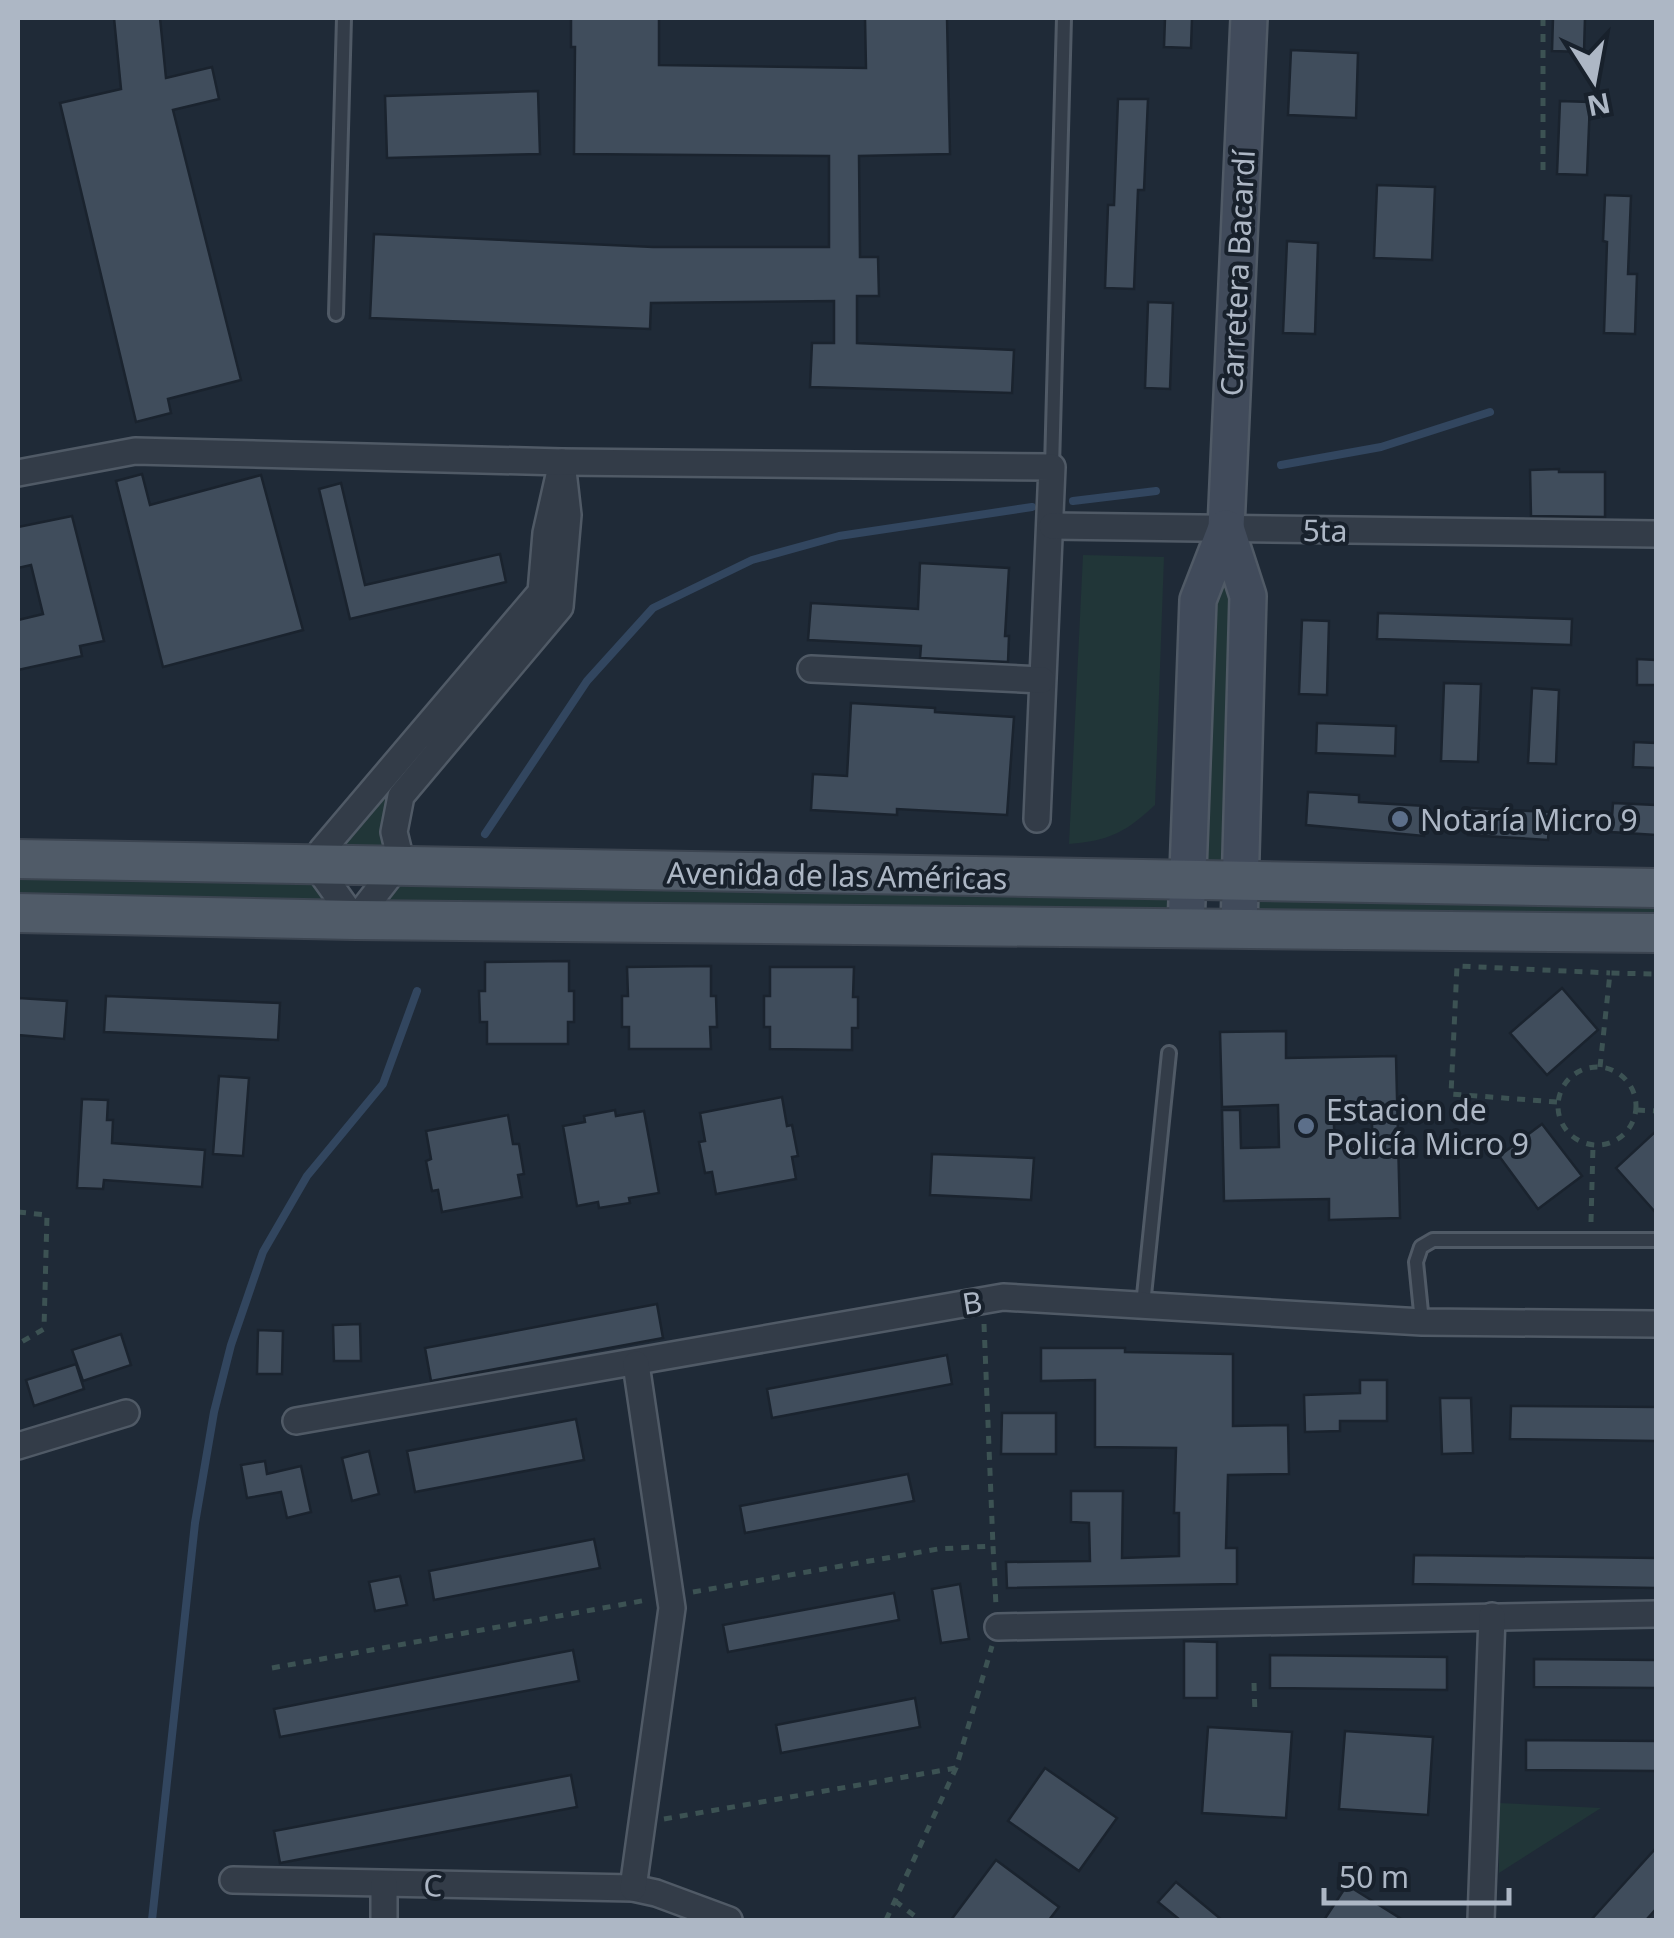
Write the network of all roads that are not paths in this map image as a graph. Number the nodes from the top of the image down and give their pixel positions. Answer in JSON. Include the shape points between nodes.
{"nodes":[{"id":1,"x":344,"y":18,"type":"edge"},
{"id":2,"x":1064,"y":18,"type":"edge"},
{"id":3,"x":1249,"y":18,"type":"edge"},
{"id":4,"x":336,"y":314,"type":"dead end"},
{"id":5,"x":562,"y":462,"type":"junction"},
{"id":6,"x":1052,"y":467,"type":"junction"},
{"id":7,"x":18,"y":474,"type":"edge"},
{"id":8,"x":1052,"y":526,"type":"junction"},
{"id":9,"x":1226,"y":528,"type":"junction"},
{"id":10,"x":1656,"y":534,"type":"edge"},
{"id":11,"x":811,"y":669,"type":"dead end"},
{"id":12,"x":1042,"y":680,"type":"junction"},
{"id":13,"x":1036,"y":820,"type":"dead end"},
{"id":14,"x":18,"y":858,"type":"edge"},
{"id":15,"x":318,"y":866,"type":"junction"},
{"id":16,"x":398,"y":867,"type":"junction"},
{"id":17,"x":1241,"y":879,"type":"junction"},
{"id":18,"x":1188,"y":881,"type":"junction"},
{"id":19,"x":1656,"y":888,"type":"edge"},
{"id":20,"x":18,"y":913,"type":"edge"},
{"id":21,"x":355,"y":920,"type":"junction"},
{"id":22,"x":1186,"y":928,"type":"junction"},
{"id":23,"x":1240,"y":928,"type":"junction"},
{"id":24,"x":1656,"y":933,"type":"edge"},
{"id":25,"x":1170,"y":1052,"type":"dead end"},
{"id":26,"x":1656,"y":1240,"type":"edge"},
{"id":27,"x":1143,"y":1305,"type":"junction"},
{"id":28,"x":1422,"y":1322,"type":"junction"},
{"id":29,"x":1656,"y":1324,"type":"edge"},
{"id":30,"x":636,"y":1364,"type":"junction"},
{"id":31,"x":126,"y":1413,"type":"dead end"},
{"id":32,"x":296,"y":1421,"type":"dead end"},
{"id":33,"x":18,"y":1446,"type":"edge"},
{"id":34,"x":1656,"y":1614,"type":"edge"},
{"id":35,"x":1492,"y":1616,"type":"junction"},
{"id":36,"x":998,"y":1627,"type":"road end"},
{"id":37,"x":233,"y":1880,"type":"dead end"},
{"id":38,"x":384,"y":1884,"type":"junction"},
{"id":39,"x":633,"y":1888,"type":"junction"},
{"id":40,"x":384,"y":1920,"type":"edge"},
{"id":41,"x":729,"y":1920,"type":"edge"},
{"id":42,"x":1481,"y":1920,"type":"edge"}],
"edges":[{"from":1,"to":4,"type":"lane"},
{"from":2,"to":6,"type":"lane"},
{"from":3,"to":9,"type":"main road","name":"Carretera Bacardí"},
{"from":5,"to":6,"type":"street"},
{"from":5,"to":7,"type":"street","via":[[134,452]]},
{"from":5,"to":15,"type":"street","via":[[540,592],[330,841]]},
{"from":5,"to":16,"type":"street","via":[[568,515],[560,607],[402,796],[394,832]]},
{"from":6,"to":8,"type":"street"},
{"from":8,"to":9,"type":"street","name":"5ta"},
{"from":8,"to":12,"type":"street"},
{"from":9,"to":10,"type":"street","name":"5ta"},
{"from":9,"to":17,"type":"main road","name":"Carretera Bacardí","via":[[1248,596]]},
{"from":9,"to":18,"type":"main road","name":"Carretera Bacardí","via":[[1198,600]]},
{"from":11,"to":12,"type":"street"},
{"from":12,"to":13,"type":"street"},
{"from":14,"to":15,"type":"main road","name":"Avenida de las Américas"},
{"from":15,"to":16,"type":"main road","name":"Avenida de las Américas"},
{"from":15,"to":21,"type":"street"},
{"from":16,"to":18,"type":"main road","name":"Avenida de las Américas"},
{"from":16,"to":21,"type":"street"},
{"from":17,"to":18,"type":"main road","name":"Avenida de las Américas"},
{"from":17,"to":19,"type":"main road","name":"Avenida de las Américas"},
{"from":17,"to":23,"type":"main road","name":"Carretera Bacardí"},
{"from":18,"to":22,"type":"main road","name":"Carretera Bacardí"},
{"from":20,"to":21,"type":"main road","name":"Avenida de las Américas"},
{"from":21,"to":22,"type":"main road","name":"Avenida de las Américas"},
{"from":22,"to":23,"type":"main road","name":"Avenida de las Américas"},
{"from":23,"to":24,"type":"main road","name":"Avenida de las Américas"},
{"from":25,"to":27,"type":"lane"},
{"from":26,"to":28,"type":"lane","via":[[1434,1240],[1421,1247],[1416,1262]]},
{"from":27,"to":28,"type":"street","name":"B"},
{"from":27,"to":30,"type":"street","name":"B","via":[[1023,1296],[984,1300]]},
{"from":28,"to":29,"type":"street","name":"B"},
{"from":30,"to":32,"type":"street","name":"B"},
{"from":30,"to":39,"type":"street","via":[[672,1608]]},
{"from":31,"to":33,"type":"street"},
{"from":34,"to":35,"type":"street"},
{"from":35,"to":36,"type":"street"},
{"from":35,"to":42,"type":"street"},
{"from":37,"to":38,"type":"street","name":"C"},
{"from":38,"to":39,"type":"street","name":"C"},
{"from":38,"to":40,"type":"street"},
{"from":39,"to":41,"type":"street","name":"C"}]}
